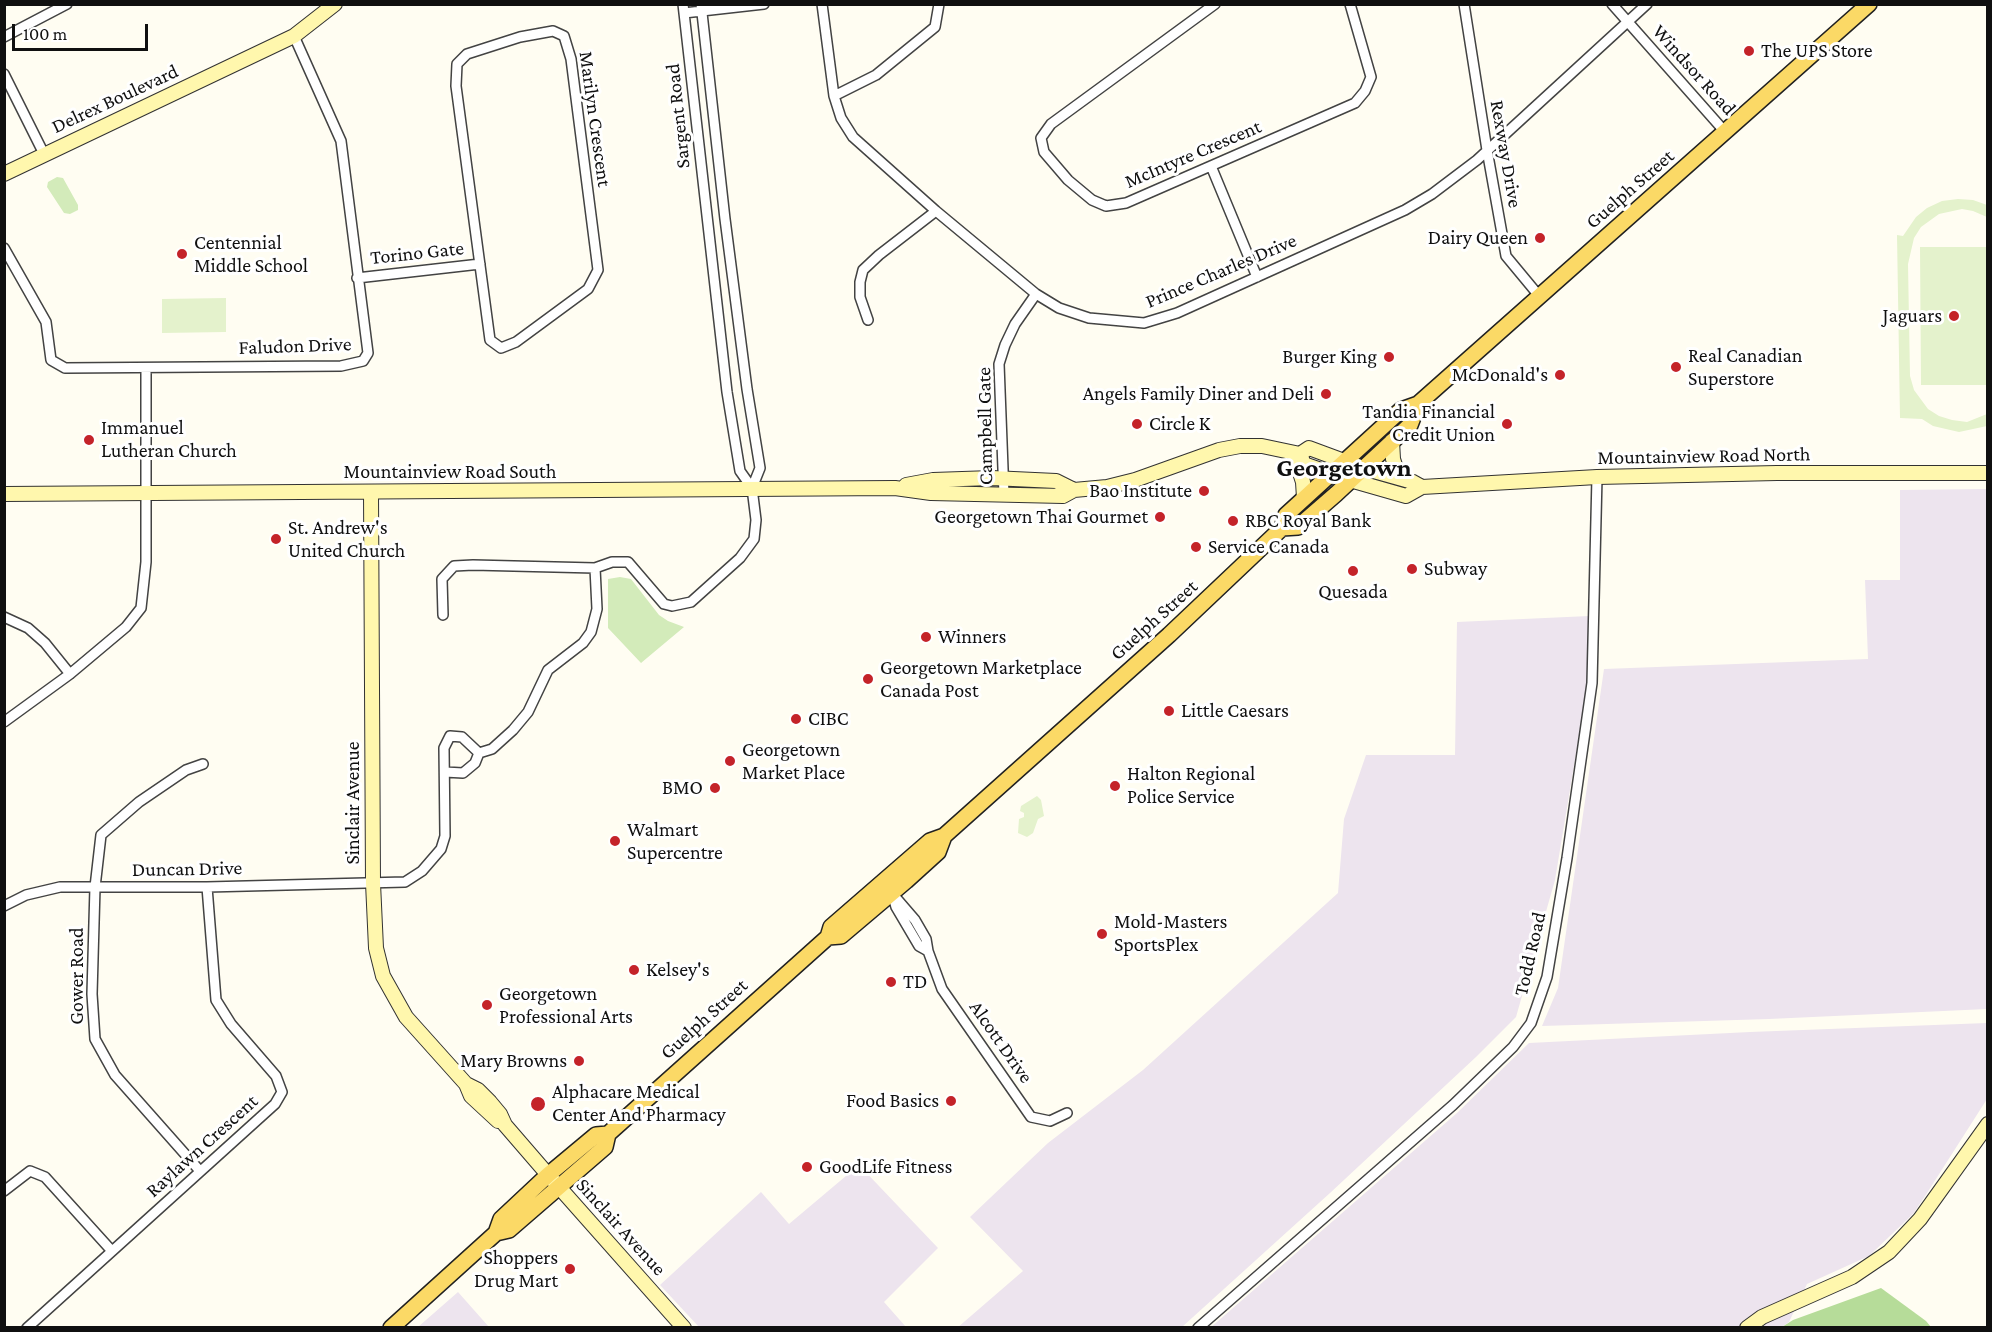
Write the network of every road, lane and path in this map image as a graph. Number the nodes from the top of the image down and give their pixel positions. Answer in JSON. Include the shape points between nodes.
{"nodes":[{"id":1,"x":67,"y":4,"type":"edge"},
{"id":2,"x":335,"y":4,"type":"edge"},
{"id":3,"x":764,"y":4,"type":"edge"},
{"id":4,"x":822,"y":4,"type":"edge"},
{"id":5,"x":939,"y":4,"type":"edge"},
{"id":6,"x":1215,"y":4,"type":"edge"},
{"id":7,"x":1350,"y":4,"type":"edge"},
{"id":8,"x":1464,"y":4,"type":"edge"},
{"id":9,"x":1612,"y":4,"type":"edge"},
{"id":10,"x":1647,"y":4,"type":"edge"},
{"id":11,"x":1869,"y":4,"type":"edge"},
{"id":12,"x":701,"y":8,"type":"edge"},
{"id":13,"x":684,"y":9,"type":"edge"},
{"id":14,"x":1628,"y":22,"type":"junction"},
{"id":15,"x":294,"y":36,"type":"junction"},
{"id":16,"x":4,"y":38,"type":"edge"},
{"id":17,"x":4,"y":74,"type":"edge"},
{"id":18,"x":834,"y":96,"type":"junction"},
{"id":19,"x":1726,"y":133,"type":"junction"},
{"id":20,"x":1487,"y":150,"type":"junction"},
{"id":21,"x":44,"y":154,"type":"junction"},
{"id":22,"x":1211,"y":166,"type":"junction"},
{"id":23,"x":4,"y":174,"type":"edge"},
{"id":24,"x":936,"y":211,"type":"junction"},
{"id":25,"x":725,"y":219,"type":"junction"},
{"id":26,"x":708,"y":223,"type":"junction"},
{"id":27,"x":4,"y":248,"type":"edge"},
{"id":28,"x":480,"y":264,"type":"junction"},
{"id":29,"x":1257,"y":277,"type":"junction"},
{"id":30,"x":357,"y":278,"type":"junction"},
{"id":31,"x":1036,"y":294,"type":"junction"},
{"id":32,"x":1540,"y":297,"type":"junction"},
{"id":33,"x":868,"y":320,"type":"dead end"},
{"id":34,"x":146,"y":368,"type":"junction"},
{"id":35,"x":747,"y":389,"type":"junction"},
{"id":36,"x":727,"y":392,"type":"junction"},
{"id":37,"x":1418,"y":404,"type":"junction"},
{"id":38,"x":1392,"y":441,"type":"junction"},
{"id":39,"x":1297,"y":453,"type":"junction"},
{"id":40,"x":1344,"y":461,"type":"junction"},
{"id":41,"x":1363,"y":468,"type":"junction"},
{"id":42,"x":1988,"y":473,"type":"edge"},
{"id":43,"x":1331,"y":474,"type":"junction"},
{"id":44,"x":1597,"y":477,"type":"junction"},
{"id":45,"x":1399,"y":478,"type":"junction"},
{"id":46,"x":1003,"y":479,"type":"junction"},
{"id":47,"x":1350,"y":480,"type":"junction"},
{"id":48,"x":1422,"y":487,"type":"junction"},
{"id":49,"x":752,"y":488,"type":"junction"},
{"id":50,"x":895,"y":488,"type":"junction"},
{"id":51,"x":1074,"y":490,"type":"junction"},
{"id":52,"x":371,"y":492,"type":"junction"},
{"id":53,"x":146,"y":493,"type":"junction"},
{"id":54,"x":4,"y":494,"type":"edge"},
{"id":55,"x":1004,"y":495,"type":"junction"},
{"id":56,"x":1304,"y":498,"type":"junction"},
{"id":57,"x":1282,"y":528,"type":"junction"},
{"id":58,"x":595,"y":568,"type":"junction"},
{"id":59,"x":443,"y":615,"type":"dead end"},
{"id":60,"x":4,"y":617,"type":"edge"},
{"id":61,"x":70,"y":674,"type":"junction"},
{"id":62,"x":4,"y":722,"type":"edge"},
{"id":63,"x":479,"y":753,"type":"junction"},
{"id":64,"x":202,"y":764,"type":"dead end"},
{"id":65,"x":445,"y":772,"type":"junction"},
{"id":66,"x":373,"y":883,"type":"junction"},
{"id":67,"x":95,"y":887,"type":"junction"},
{"id":68,"x":207,"y":887,"type":"junction"},
{"id":69,"x":887,"y":888,"type":"junction"},
{"id":70,"x":4,"y":906,"type":"edge"},
{"id":71,"x":1067,"y":1113,"type":"dead end"},
{"id":72,"x":1988,"y":1124,"type":"edge"},
{"id":73,"x":608,"y":1134,"type":"junction"},
{"id":74,"x":200,"y":1171,"type":"junction"},
{"id":75,"x":548,"y":1175,"type":"junction"},
{"id":76,"x":559,"y":1187,"type":"junction"},
{"id":77,"x":4,"y":1191,"type":"edge"},
{"id":78,"x":496,"y":1233,"type":"junction"},
{"id":79,"x":111,"y":1250,"type":"junction"},
{"id":80,"x":27,"y":1328,"type":"edge"},
{"id":81,"x":391,"y":1328,"type":"edge"},
{"id":82,"x":684,"y":1328,"type":"edge"},
{"id":83,"x":1197,"y":1328,"type":"edge"},
{"id":84,"x":1747,"y":1328,"type":"edge"}],
"edges":[{"from":1,"to":16,"type":"street"},
{"from":2,"to":15,"type":"main road","name":"Delrex Boulevard"},
{"from":3,"to":12,"type":"street"},
{"from":4,"to":18,"type":"street","name":"Prince Charles Drive"},
{"from":5,"to":18,"type":"street","via":[[935,27],[876,75]]},
{"from":6,"to":22,"type":"street","name":"McIntyre Crescent","via":[[1051,124],[1041,138],[1044,152],[1068,180],[1106,206],[1126,203]]},
{"from":7,"to":22,"type":"street","name":"McIntyre Crescent","via":[[1371,77],[1355,103]]},
{"from":8,"to":20,"type":"street","name":"Rexway Drive"},
{"from":9,"to":14,"type":"street","name":"Windsor Road"},
{"from":10,"to":14,"type":"street","name":"Prince Charles Drive"},
{"from":11,"to":19,"type":"main road","name":"Guelph Street"},
{"from":12,"to":13,"type":"street"},
{"from":12,"to":25,"type":"street","name":"Sargent Road"},
{"from":13,"to":26,"type":"street","name":"Sargent Road"},
{"from":14,"to":19,"type":"street","name":"Windsor Road"},
{"from":14,"to":20,"type":"street","name":"Prince Charles Drive"},
{"from":15,"to":21,"type":"main road","name":"Delrex Boulevard"},
{"from":15,"to":30,"type":"street","name":"Faludon Drive","via":[[341,141]]},
{"from":17,"to":21,"type":"street"},
{"from":18,"to":24,"type":"street","name":"Prince Charles Drive","via":[[841,118],[853,136]]},
{"from":19,"to":32,"type":"main road","name":"Guelph Street"},
{"from":20,"to":29,"type":"street","name":"Prince Charles Drive","via":[[1432,194],[1405,210]]},
{"from":20,"to":32,"type":"street","name":"Rexway Drive","via":[[1506,256]]},
{"from":21,"to":23,"type":"main road","name":"Delrex Boulevard"},
{"from":22,"to":29,"type":"street"},
{"from":24,"to":31,"type":"street","name":"Prince Charles Drive"},
{"from":24,"to":33,"type":"street","via":[[863,270],[860,297]]},
{"from":25,"to":26,"type":"street"},
{"from":25,"to":35,"type":"street","name":"Sargent Road"},
{"from":26,"to":36,"type":"street","name":"Sargent Road"},
{"from":27,"to":34,"type":"street","name":"Faludon Drive","via":[[46,322],[51,360],[65,368]]},
{"from":28,"to":28,"type":"street","name":"Marilyn Crescent","via":[[489,340],[501,348],[516,342],[588,290],[597,270],[572,59],[564,36],[553,32],[520,37],[467,54],[457,64],[456,86]]},
{"from":28,"to":30,"type":"street","name":"Torino Gate"},
{"from":29,"to":31,"type":"street","name":"Prince Charles Drive","via":[[1177,313],[1144,323],[1089,318],[1059,308]]},
{"from":30,"to":34,"type":"street","name":"Faludon Drive","via":[[368,353],[363,361],[341,366]]},
{"from":31,"to":46,"type":"street","name":"Campbell Gate","via":[[1015,324],[999,364]]},
{"from":32,"to":37,"type":"main road","name":"Guelph Street"},
{"from":34,"to":53,"type":"street"},
{"from":35,"to":36,"type":"street"},
{"from":35,"to":49,"type":"street","name":"Sargent Road","via":[[760,468]]},
{"from":36,"to":49,"type":"street","name":"Sargent Road","via":[[740,471]]},
{"from":37,"to":38,"type":"main road","name":"Guelph Street","via":[[1410,425]]},
{"from":37,"to":40,"type":"main road","name":"Guelph Street","via":[[1401,410]]},
{"from":38,"to":41,"type":"main road","name":"Guelph Street"},
{"from":38,"to":45,"type":"main road"},
{"from":39,"to":40,"type":"main road","name":"Mountainview Road South","via":[[1309,448]]},
{"from":39,"to":43,"type":"main road","name":"Mountainview Road South","via":[[1304,464]]},
{"from":39,"to":51,"type":"main road","name":"Mountainview Road South","via":[[1240,446],[1135,480]]},
{"from":39,"to":56,"type":"main road"},
{"from":40,"to":41,"type":"main road","name":"Mountainview Road North"},
{"from":40,"to":43,"type":"main road","name":"Guelph Street"},
{"from":41,"to":45,"type":"main road","name":"Mountainview Road North"},
{"from":41,"to":47,"type":"main road","name":"Guelph Street"},
{"from":42,"to":44,"type":"main road","name":"Mountainview Road North"},
{"from":43,"to":47,"type":"main road","name":"Mountainview Road South"},
{"from":43,"to":56,"type":"main road","name":"Guelph Street"},
{"from":44,"to":48,"type":"main road","name":"Mountainview Road North"},
{"from":44,"to":83,"type":"street","name":"Todd Road","via":[[1592,683],[1547,977],[1531,1023],[1513,1047],[1453,1105]]},
{"from":45,"to":48,"type":"main road","name":"Mountainview Road North"},
{"from":46,"to":50,"type":"main road","name":"Mountainview Road South","via":[[933,480]]},
{"from":46,"to":51,"type":"main road","name":"Mountainview Road South","via":[[1056,481]]},
{"from":46,"to":55,"type":"street","name":"Campbell Gate"},
{"from":47,"to":48,"type":"main road","name":"Mountainview Road North","via":[[1406,496]]},
{"from":47,"to":57,"type":"main road","name":"Guelph Street","via":[[1298,527]]},
{"from":49,"to":50,"type":"main road","name":"Mountainview Road South"},
{"from":49,"to":52,"type":"main road","name":"Mountainview Road South"},
{"from":49,"to":58,"type":"street","via":[[754,539],[740,558],[691,602],[664,604],[628,562]]},
{"from":50,"to":55,"type":"main road","name":"Mountainview Road South"},
{"from":51,"to":55,"type":"main road","name":"Mountainview Road South","via":[[1063,496]]},
{"from":52,"to":53,"type":"main road","name":"Mountainview Road South"},
{"from":52,"to":66,"type":"main road","name":"Sinclair Avenue"},
{"from":53,"to":54,"type":"main road","name":"Mountainview Road South"},
{"from":53,"to":61,"type":"street","via":[[141,608],[126,627]]},
{"from":56,"to":57,"type":"main road","name":"Guelph Street","via":[[1286,515]]},
{"from":57,"to":69,"type":"main road","name":"Guelph Street","via":[[944,836],[938,852]]},
{"from":58,"to":59,"type":"street","via":[[454,566],[442,579]]},
{"from":58,"to":63,"type":"street","via":[[597,609],[591,632],[548,670],[528,711],[513,730],[492,749]]},
{"from":60,"to":61,"type":"street","via":[[28,628]]},
{"from":61,"to":62,"type":"street"},
{"from":63,"to":65,"type":"street","via":[[475,763],[463,773]]},
{"from":63,"to":65,"type":"street","via":[[462,737],[450,736],[444,748]]},
{"from":64,"to":67,"type":"street","name":"Gower Road","via":[[186,770],[139,802],[101,835]]},
{"from":65,"to":66,"type":"street","name":"Duncan Drive","via":[[445,836],[441,849],[405,882]]},
{"from":66,"to":68,"type":"street","name":"Duncan Drive"},
{"from":66,"to":75,"type":"main road","name":"Sinclair Avenue","via":[[376,948],[383,976],[406,1017],[466,1084],[478,1090],[489,1108],[500,1114]]},
{"from":67,"to":68,"type":"street","name":"Duncan Drive"},
{"from":67,"to":70,"type":"street","name":"Duncan Drive","via":[[60,887],[26,895]]},
{"from":67,"to":74,"type":"street","name":"Gower Road","via":[[95,1039],[115,1075]]},
{"from":68,"to":74,"type":"street","name":"Raylawn Crescent","via":[[216,1000],[231,1024],[276,1076],[282,1092],[275,1104]]},
{"from":69,"to":71,"type":"street","name":"Alcott Drive","via":[[926,939],[942,989],[1030,1116],[1050,1121]]},
{"from":69,"to":73,"type":"main road","name":"Guelph Street","via":[[841,936],[828,937]]},
{"from":72,"to":84,"type":"main road","via":[[1920,1219],[1889,1252],[1852,1278],[1762,1317]]},
{"from":73,"to":75,"type":"main road","name":"Guelph Street","via":[[596,1135]]},
{"from":73,"to":76,"type":"main road","name":"Guelph Street","via":[[605,1147]]},
{"from":74,"to":79,"type":"street","name":"Raylawn Crescent"},
{"from":75,"to":76,"type":"main road","name":"Sinclair Avenue"},
{"from":75,"to":78,"type":"main road","name":"Guelph Street","via":[[501,1219]]},
{"from":76,"to":78,"type":"main road","name":"Guelph Street","via":[[509,1230]]},
{"from":76,"to":82,"type":"main road","name":"Sinclair Avenue"},
{"from":77,"to":79,"type":"street","via":[[30,1171],[45,1177]]},
{"from":78,"to":81,"type":"main road","name":"Guelph Street"},
{"from":79,"to":80,"type":"street","name":"Raylawn Crescent"}]}
